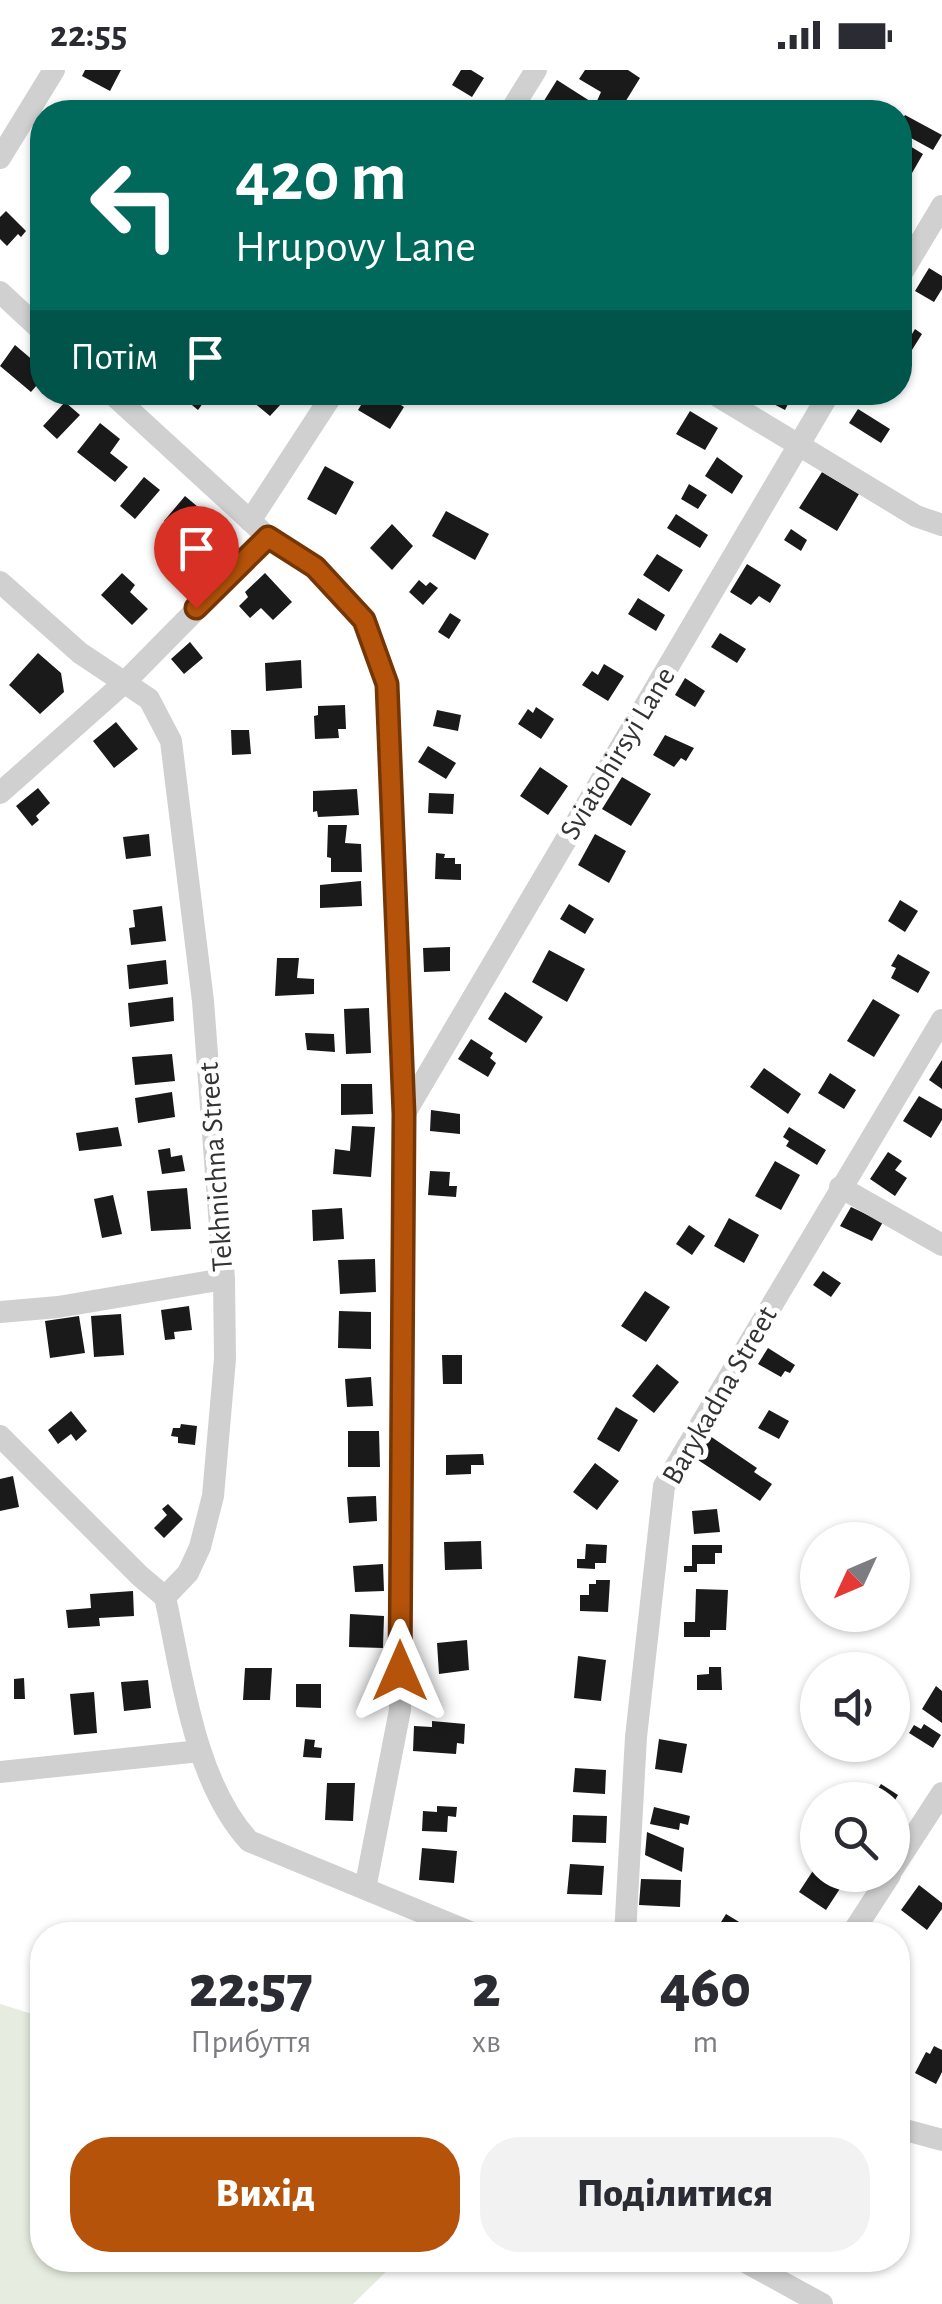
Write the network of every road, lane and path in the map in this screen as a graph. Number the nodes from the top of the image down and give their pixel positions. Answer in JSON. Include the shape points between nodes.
{"nodes":[{"id":1,"x":54,"y":70,"type":"edge"},
{"id":2,"x":536,"y":70,"type":"edge"},
{"id":3,"x":36,"y":100,"type":"edge"},
{"id":4,"x":517,"y":100,"type":"edge"},
{"id":5,"x":30,"y":109,"type":"edge"},
{"id":6,"x":0,"y":158,"type":"edge"},
{"id":7,"x":942,"y":206,"type":"edge"},
{"id":8,"x":912,"y":256,"type":"edge"},
{"id":9,"x":0,"y":292,"type":"edge"},
{"id":10,"x":30,"y":319,"type":"edge"},
{"id":11,"x":124,"y":405,"type":"edge"},
{"id":12,"x":326,"y":405,"type":"edge"},
{"id":13,"x":733,"y":405,"type":"edge"},
{"id":14,"x":822,"y":405,"type":"edge"},
{"id":15,"x":799,"y":445,"type":"junction"},
{"id":16,"x":250,"y":521,"type":"junction"},
{"id":17,"x":942,"y":525,"type":"edge"},
{"id":18,"x":268,"y":537,"type":"junction"},
{"id":19,"x":0,"y":582,"type":"edge"},
{"id":20,"x":125,"y":682,"type":"junction"},
{"id":21,"x":0,"y":793,"type":"edge"},
{"id":22,"x":942,"y":1020,"type":"edge"},
{"id":23,"x":404,"y":1114,"type":"junction"},
{"id":24,"x":840,"y":1187,"type":"junction"},
{"id":25,"x":942,"y":1246,"type":"edge"},
{"id":26,"x":224,"y":1279,"type":"junction"},
{"id":27,"x":0,"y":1312,"type":"edge"},
{"id":28,"x":0,"y":1436,"type":"edge"},
{"id":29,"x":165,"y":1597,"type":"junction"},
{"id":30,"x":200,"y":1751,"type":"junction"},
{"id":31,"x":0,"y":1772,"type":"edge"},
{"id":32,"x":942,"y":1793,"type":"edge"},
{"id":33,"x":910,"y":1843,"type":"edge"},
{"id":34,"x":364,"y":1889,"type":"junction"},
{"id":35,"x":879,"y":1892,"type":"edge"},
{"id":36,"x":445,"y":1922,"type":"edge"},
{"id":37,"x":626,"y":1922,"type":"edge"},
{"id":38,"x":860,"y":1922,"type":"edge"},
{"id":39,"x":910,"y":2131,"type":"edge"},
{"id":40,"x":942,"y":2140,"type":"edge"},
{"id":41,"x":764,"y":2272,"type":"edge"},
{"id":42,"x":822,"y":2304,"type":"edge"}],
"edges":[{"from":1,"to":3,"type":"street"},
{"from":2,"to":4,"type":"street"},
{"from":5,"to":6,"type":"street"},
{"from":7,"to":8,"type":"street"},
{"from":9,"to":10,"type":"street"},
{"from":11,"to":16,"type":"street"},
{"from":12,"to":16,"type":"street"},
{"from":13,"to":15,"type":"street"},
{"from":14,"to":15,"type":"street","name":"Sviatohirsyi Lane"},
{"from":15,"to":17,"type":"street"},
{"from":15,"to":23,"type":"street","name":"Sviatohirsyi Lane"},
{"from":16,"to":18,"type":"street"},
{"from":18,"to":20,"type":"street"},
{"from":18,"to":23,"type":"street","via":[[315,567],[364,620],[387,684]]},
{"from":19,"to":20,"type":"street","name":"Tekhnichna Street"},
{"from":20,"to":21,"type":"street"},
{"from":20,"to":26,"type":"street","name":"Tekhnichna Street","via":[[150,700],[171,741],[203,1001]]},
{"from":22,"to":24,"type":"street","name":"Barykadna Street"},
{"from":23,"to":34,"type":"street","via":[[400,1710]]},
{"from":24,"to":25,"type":"street"},
{"from":24,"to":37,"type":"street","name":"Barykadna Street","via":[[664,1486],[636,1737]]},
{"from":26,"to":27,"type":"street"},
{"from":26,"to":29,"type":"street","name":"Tekhnichna Street","via":[[225,1359],[213,1496],[188,1574]]},
{"from":28,"to":29,"type":"street"},
{"from":29,"to":30,"type":"street"},
{"from":30,"to":31,"type":"street"},
{"from":30,"to":34,"type":"street","via":[[249,1841]]},
{"from":32,"to":33,"type":"street"},
{"from":34,"to":36,"type":"street"},
{"from":35,"to":38,"type":"street"},
{"from":39,"to":40,"type":"street"},
{"from":41,"to":42,"type":"street"}]}
